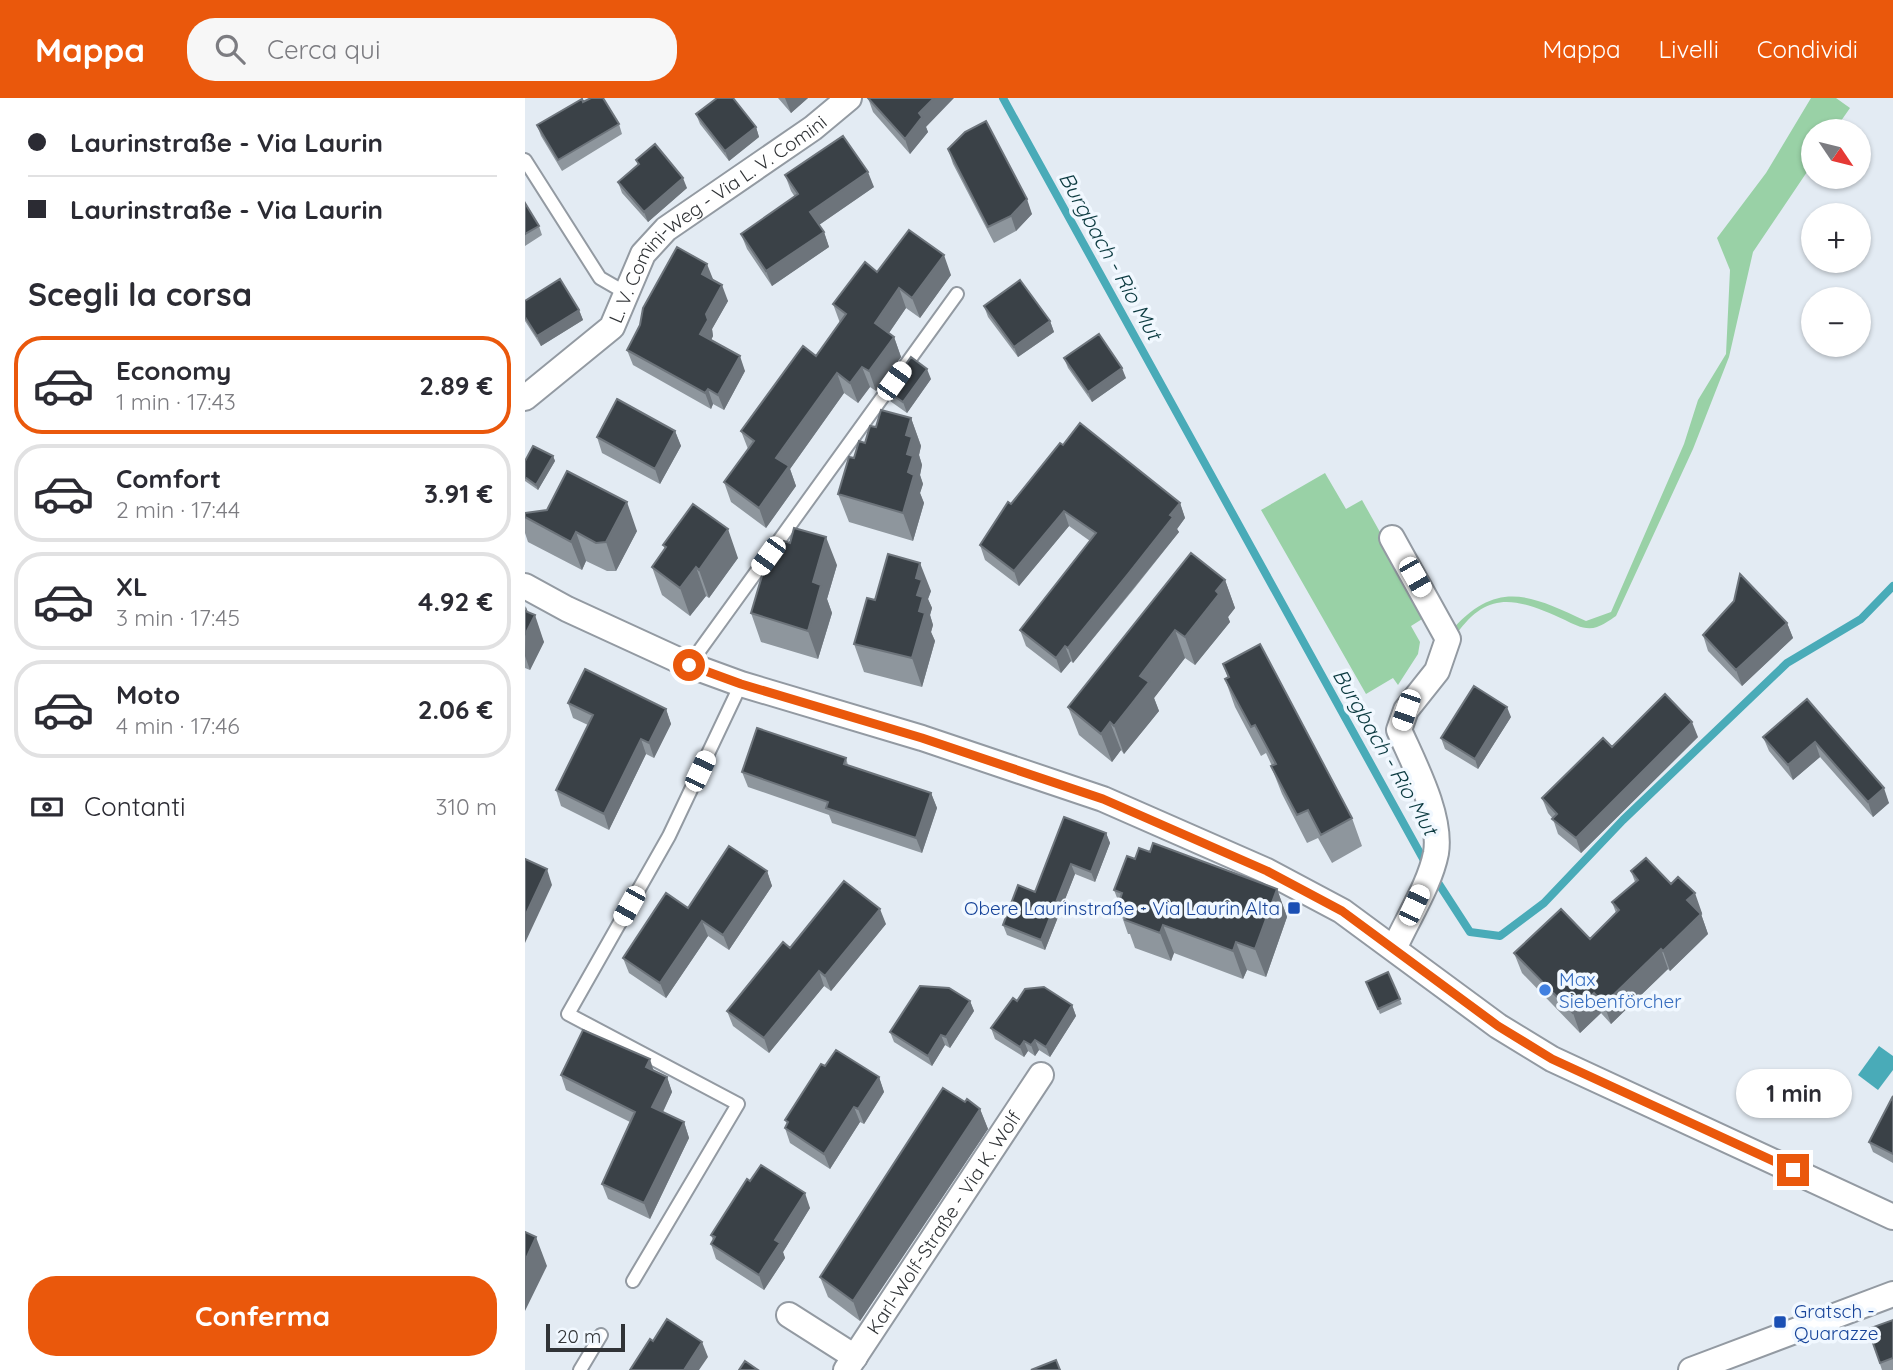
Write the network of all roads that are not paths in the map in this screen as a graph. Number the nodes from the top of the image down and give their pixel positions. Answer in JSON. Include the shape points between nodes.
{"nodes":[{"id":1,"x":849,"y":98,"type":"edge"},
{"id":2,"x":525,"y":160,"type":"edge"},
{"id":3,"x":626,"y":293,"type":"junction"},
{"id":4,"x":957,"y":294,"type":"dead end"},
{"id":5,"x":525,"y":398,"type":"edge"},
{"id":6,"x":1392,"y":538,"type":"dead end"},
{"id":7,"x":525,"y":586,"type":"edge"},
{"id":8,"x":689,"y":665,"type":"junction"},
{"id":9,"x":741,"y":684,"type":"junction"},
{"id":10,"x":1395,"y":947,"type":"junction"},
{"id":11,"x":1041,"y":1075,"type":"dead end"},
{"id":12,"x":1893,"y":1217,"type":"edge"},
{"id":13,"x":633,"y":1281,"type":"dead end"},
{"id":14,"x":1893,"y":1293,"type":"edge"},
{"id":15,"x":789,"y":1315,"type":"dead end"},
{"id":16,"x":601,"y":1335,"type":"dead end"},
{"id":17,"x":850,"y":1364,"type":"edge"},
{"id":18,"x":580,"y":1370,"type":"edge"},
{"id":19,"x":1692,"y":1370,"type":"edge"}],
"edges":[{"from":1,"to":3,"type":"street","name":"L. V. Comini-Weg - Via L. V. Comini","via":[[666,229],[643,254]]},
{"from":2,"to":3,"type":"lane","via":[[600,278]]},
{"from":3,"to":5,"type":"street","name":"L. V. Comini-Weg - Via L. V. Comini","via":[[612,327]]},
{"from":4,"to":8,"type":"lane"},
{"from":6,"to":10,"type":"street","via":[[1448,639],[1437,671],[1406,710],[1399,730],[1437,835],[1435,855]]},
{"from":7,"to":8,"type":"street"},
{"from":8,"to":9,"type":"street"},
{"from":9,"to":10,"type":"street","via":[[1103,799],[1305,890]]},
{"from":9,"to":13,"type":"lane","via":[[669,836],[568,1014],[738,1104]]},
{"from":10,"to":12,"type":"street","via":[[1498,1026],[1552,1059]]},
{"from":11,"to":17,"type":"street","name":"Karl-Wolf-Straße - Via K. Wolf"},
{"from":14,"to":19,"type":"street"},
{"from":15,"to":17,"type":"street"},
{"from":16,"to":18,"type":"lane"}]}
